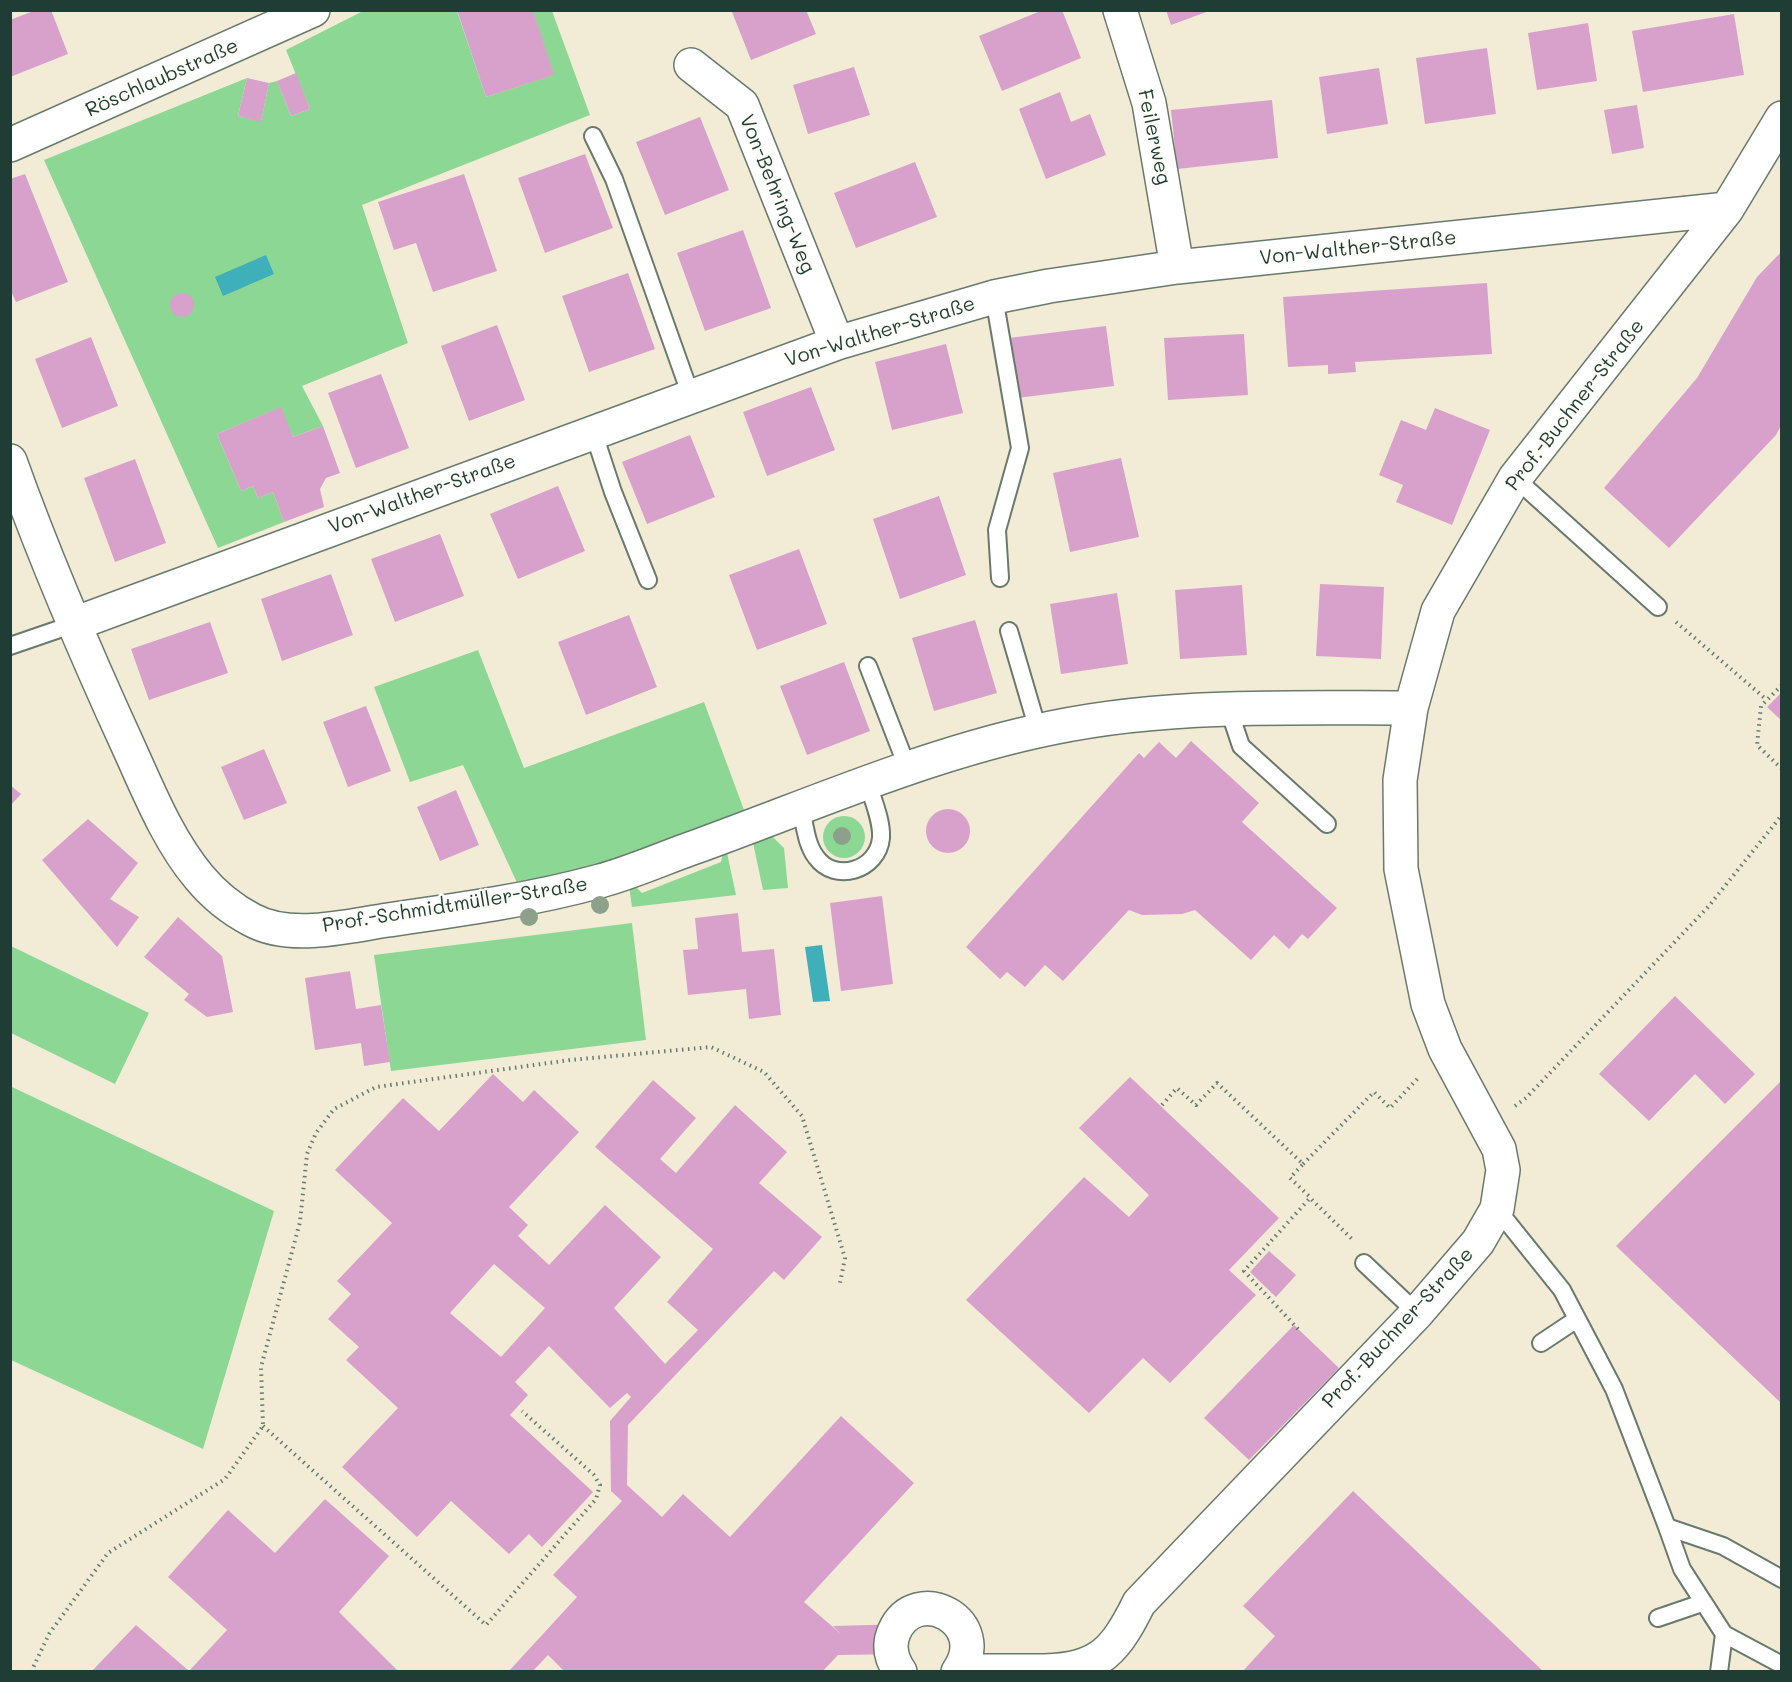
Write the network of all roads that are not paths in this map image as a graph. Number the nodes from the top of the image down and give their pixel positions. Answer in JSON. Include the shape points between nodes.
{"nodes":[{"id":1,"x":313,"y":10,"type":"edge"},
{"id":2,"x":1120,"y":10,"type":"edge"},
{"id":3,"x":692,"y":65,"type":"dead end"},
{"id":4,"x":1782,"y":118,"type":"edge"},
{"id":5,"x":593,"y":136,"type":"dead end"},
{"id":6,"x":10,"y":145,"type":"edge"},
{"id":7,"x":1727,"y":209,"type":"junction"},
{"id":8,"x":1177,"y":267,"type":"junction"},
{"id":9,"x":994,"y":297,"type":"junction"},
{"id":10,"x":837,"y":343,"type":"junction"},
{"id":11,"x":691,"y":396,"type":"junction"},
{"id":12,"x":593,"y":431,"type":"junction"},
{"id":13,"x":10,"y":461,"type":"edge"},
{"id":14,"x":1515,"y":478,"type":"junction"},
{"id":15,"x":16,"y":495,"type":"edge"},
{"id":16,"x":1000,"y":578,"type":"dead end"},
{"id":17,"x":648,"y":580,"type":"dead end"},
{"id":18,"x":1658,"y":607,"type":"road end"},
{"id":19,"x":74,"y":624,"type":"junction"},
{"id":20,"x":1009,"y":631,"type":"dead end"},
{"id":21,"x":10,"y":646,"type":"edge"},
{"id":22,"x":868,"y":666,"type":"dead end"},
{"id":23,"x":1228,"y":707,"type":"junction"},
{"id":24,"x":1411,"y":708,"type":"junction"},
{"id":25,"x":1038,"y":730,"type":"junction"},
{"id":26,"x":908,"y":769,"type":"junction"},
{"id":27,"x":868,"y":784,"type":"junction"},
{"id":28,"x":801,"y":809,"type":"junction"},
{"id":29,"x":1327,"y":824,"type":"dead end"},
{"id":30,"x":1497,"y":1209,"type":"junction"},
{"id":31,"x":1364,"y":1263,"type":"dead end"},
{"id":32,"x":1417,"y":1313,"type":"junction"},
{"id":33,"x":1577,"y":1319,"type":"junction"},
{"id":34,"x":1541,"y":1343,"type":"dead end"},
{"id":35,"x":1667,"y":1527,"type":"junction"},
{"id":36,"x":1782,"y":1579,"type":"edge"},
{"id":37,"x":1701,"y":1603,"type":"junction"},
{"id":38,"x":1658,"y":1618,"type":"dead end"},
{"id":39,"x":1724,"y":1634,"type":"junction"},
{"id":40,"x":1782,"y":1665,"type":"edge"},
{"id":41,"x":900,"y":1671,"type":"edge"},
{"id":42,"x":959,"y":1671,"type":"edge"},
{"id":43,"x":1069,"y":1671,"type":"edge"},
{"id":44,"x":1719,"y":1671,"type":"edge"}],
"edges":[{"from":1,"to":6,"type":"street","name":"Röschlaubstraße"},
{"from":2,"to":8,"type":"street","name":"Feilerweg","via":[[1149,103]]},
{"from":3,"to":10,"type":"street","name":"Von-Behring-Weg","via":[[741,105]]},
{"from":4,"to":7,"type":"street","name":"Prof.-Buchner-Straße"},
{"from":5,"to":11,"type":"lane","via":[[614,179]]},
{"from":7,"to":8,"type":"street","name":"Von-Walther-Straße"},
{"from":7,"to":14,"type":"street","name":"Prof.-Buchner-Straße"},
{"from":8,"to":9,"type":"street","name":"Von-Walther-Straße"},
{"from":9,"to":10,"type":"street","name":"Von-Walther-Straße"},
{"from":9,"to":16,"type":"lane","via":[[1020,448],[997,530]]},
{"from":10,"to":11,"type":"street","name":"Von-Walther-Straße"},
{"from":11,"to":12,"type":"street","name":"Von-Walther-Straße"},
{"from":12,"to":17,"type":"lane"},
{"from":12,"to":19,"type":"street","name":"Von-Walther-Straße"},
{"from":13,"to":15,"type":"street","name":"Prof.-Schmidtmüller-Straße"},
{"from":14,"to":18,"type":"lane"},
{"from":14,"to":24,"type":"street","name":"Prof.-Buchner-Straße","via":[[1438,611]]},
{"from":15,"to":19,"type":"street","name":"Prof.-Schmidtmüller-Straße"},
{"from":19,"to":21,"type":"lane"},
{"from":19,"to":28,"type":"street","name":"Prof.-Schmidtmüller-Straße","via":[[158,811],[181,851],[199,878],[220,898],[256,922],[292,929],[329,928],[523,898],[603,880]]},
{"from":20,"to":25,"type":"lane"},
{"from":22,"to":26,"type":"lane"},
{"from":23,"to":24,"type":"street","name":"Prof.-Schmidtmüller-Straße"},
{"from":23,"to":25,"type":"street","name":"Prof.-Schmidtmüller-Straße"},
{"from":23,"to":29,"type":"lane","via":[[1241,746]]},
{"from":24,"to":30,"type":"street","name":"Prof.-Buchner-Straße","via":[[1400,780],[1401,869],[1428,1004],[1445,1049],[1499,1149],[1503,1170]]},
{"from":25,"to":26,"type":"street","name":"Prof.-Schmidtmüller-Straße"},
{"from":26,"to":27,"type":"street","name":"Prof.-Schmidtmüller-Straße"},
{"from":27,"to":28,"type":"street","name":"Prof.-Schmidtmüller-Straße"},
{"from":27,"to":28,"type":"lane","via":[[881,838],[869,863],[856,870],[842,872],[817,859],[810,847]]},
{"from":30,"to":32,"type":"street","name":"Prof.-Buchner-Straße","via":[[1478,1242]]},
{"from":30,"to":33,"type":"lane","via":[[1562,1290]]},
{"from":31,"to":32,"type":"lane"},
{"from":32,"to":43,"type":"street","name":"Prof.-Buchner-Straße","via":[[1139,1603],[1126,1630],[1109,1650],[1095,1661]]},
{"from":33,"to":34,"type":"lane"},
{"from":33,"to":35,"type":"lane","via":[[1614,1389]]},
{"from":35,"to":36,"type":"lane","via":[[1723,1546]]},
{"from":35,"to":37,"type":"lane","via":[[1682,1569]]},
{"from":37,"to":38,"type":"lane"},
{"from":37,"to":39,"type":"lane"},
{"from":39,"to":40,"type":"lane"},
{"from":39,"to":44,"type":"lane"},
{"from":41,"to":42,"type":"street","name":"Prof.-Buchner-Straße","via":[[890,1650],[897,1624],[906,1615],[930,1608],[952,1616],[966,1636],[966,1660]]},
{"from":42,"to":43,"type":"street","name":"Prof.-Buchner-Straße"}]}
